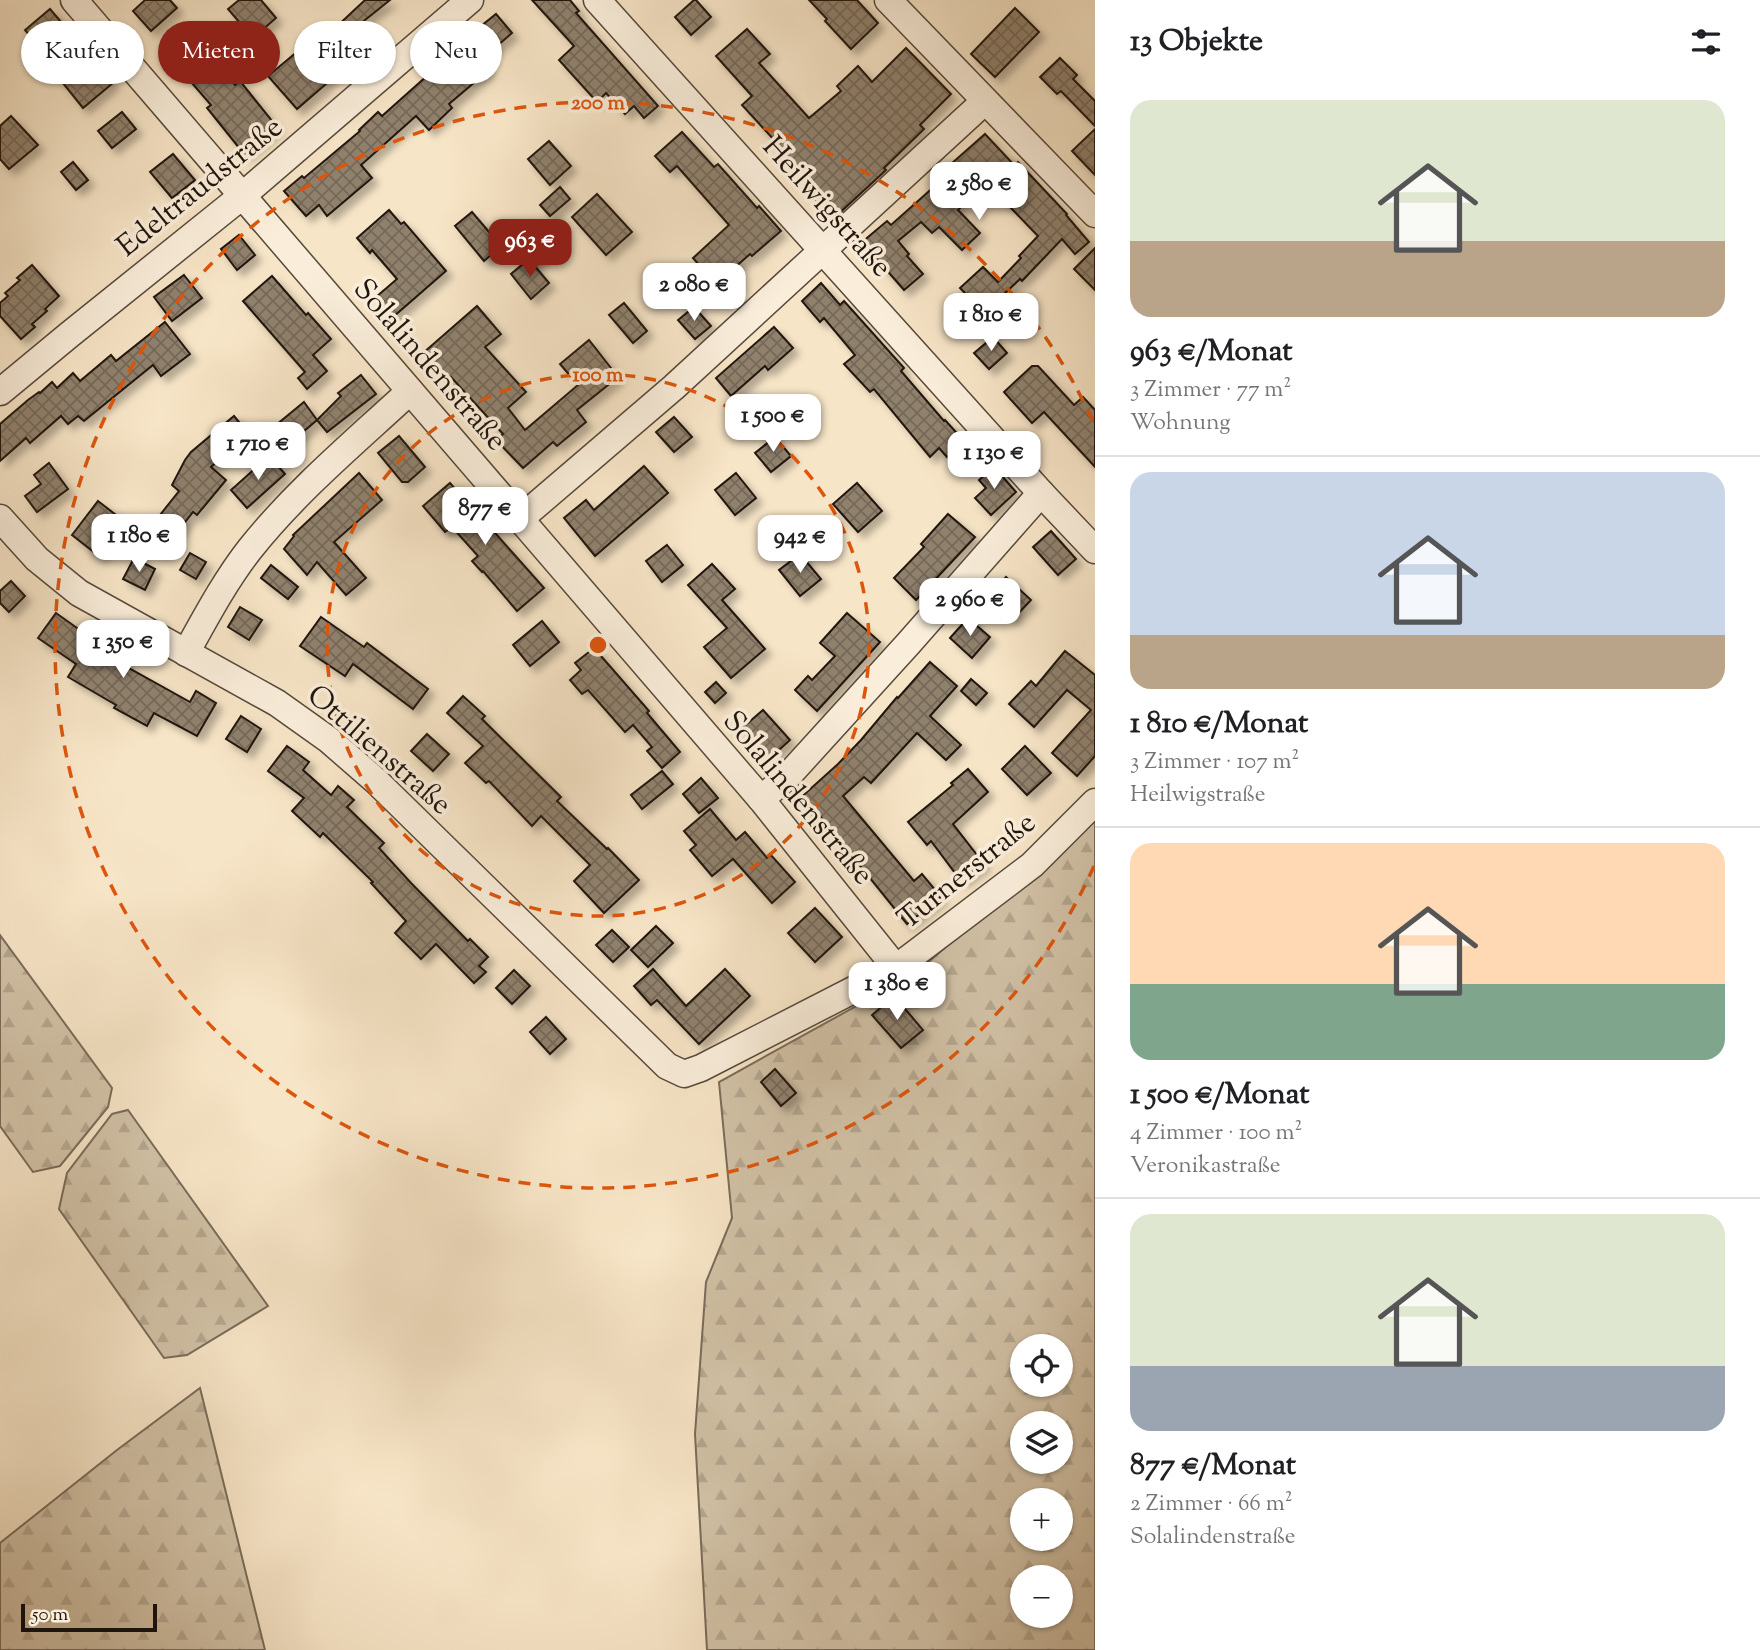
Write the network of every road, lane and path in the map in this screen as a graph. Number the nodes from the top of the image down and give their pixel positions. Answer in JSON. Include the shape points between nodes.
{"nodes":[{"id":1,"x":74,"y":0,"type":"edge"},
{"id":2,"x":470,"y":0,"type":"edge"},
{"id":3,"x":597,"y":0,"type":"edge"},
{"id":4,"x":888,"y":0,"type":"edge"},
{"id":5,"x":985,"y":101,"type":"junction"},
{"id":6,"x":242,"y":196,"type":"junction"},
{"id":7,"x":1095,"y":214,"type":"edge"},
{"id":8,"x":823,"y":250,"type":"junction"},
{"id":9,"x":410,"y":391,"type":"junction"},
{"id":10,"x":0,"y":392,"type":"edge"},
{"id":11,"x":1041,"y":493,"type":"junction"},
{"id":12,"x":0,"y":518,"type":"edge"},
{"id":13,"x":520,"y":519,"type":"junction"},
{"id":14,"x":1095,"y":550,"type":"edge"},
{"id":15,"x":186,"y":653,"type":"junction"},
{"id":16,"x":761,"y":799,"type":"junction"},
{"id":17,"x":1095,"y":802,"type":"edge"},
{"id":18,"x":896,"y":968,"type":"junction"},
{"id":19,"x":684,"y":1074,"type":"joint"}],
"edges":[{"from":1,"to":6,"type":"street","name":"Solalindenstraße"},
{"from":2,"to":6,"type":"street","name":"Edeltraudstraße"},
{"from":3,"to":8,"type":"street","name":"Heilwigstraße"},
{"from":4,"to":5,"type":"street"},
{"from":5,"to":7,"type":"street"},
{"from":5,"to":8,"type":"street"},
{"from":6,"to":9,"type":"street","name":"Solalindenstraße"},
{"from":6,"to":10,"type":"street","name":"Edeltraudstraße"},
{"from":8,"to":11,"type":"street","name":"Heilwigstraße"},
{"from":8,"to":13,"type":"street","via":[[674,387]]},
{"from":9,"to":13,"type":"street","name":"Solalindenstraße"},
{"from":9,"to":15,"type":"street","via":[[292,501],[250,549]]},
{"from":11,"to":14,"type":"street","name":"Heilwigstraße"},
{"from":11,"to":16,"type":"street","via":[[787,777]]},
{"from":12,"to":15,"type":"street","name":"Ottilienstraße","via":[[37,559],[79,593]]},
{"from":13,"to":16,"type":"street","name":"Solalindenstraße"},
{"from":15,"to":19,"type":"street","name":"Ottilienstraße","via":[[277,703],[328,740],[375,780],[667,1066]]},
{"from":16,"to":18,"type":"street","name":"Solalindenstraße"},
{"from":17,"to":18,"type":"street","name":"Turnerstraße","via":[[1032,864]]},
{"from":18,"to":19,"type":"street","name":"Turnerstraße"}]}
